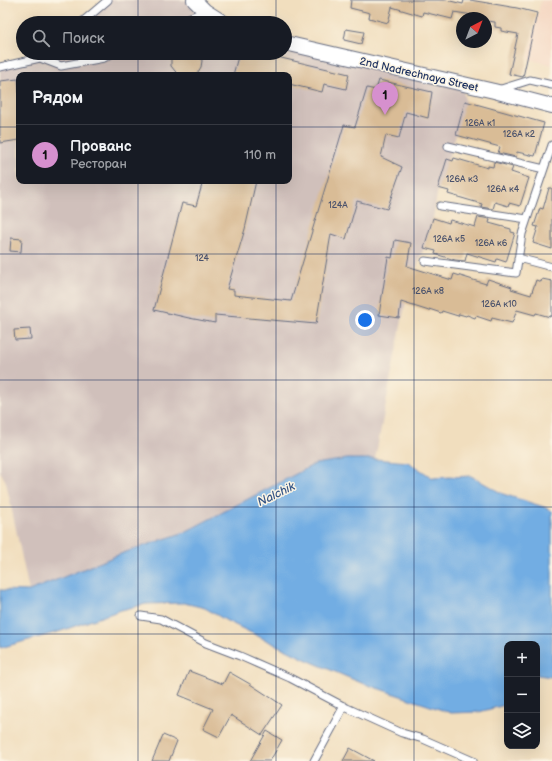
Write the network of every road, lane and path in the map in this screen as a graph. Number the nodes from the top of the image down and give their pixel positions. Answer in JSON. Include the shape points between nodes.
{"nodes":[{"id":1,"x":108,"y":0,"type":"edge"},
{"id":2,"x":194,"y":0,"type":"edge"},
{"id":3,"x":205,"y":11,"type":"junction"},
{"id":4,"x":89,"y":16,"type":"edge"},
{"id":5,"x":193,"y":16,"type":"edge"},
{"id":6,"x":213,"y":16,"type":"edge"},
{"id":7,"x":292,"y":45,"type":"edge"},
{"id":8,"x":23,"y":60,"type":"edge"},
{"id":9,"x":51,"y":60,"type":"edge"},
{"id":10,"x":93,"y":60,"type":"edge"},
{"id":11,"x":0,"y":66,"type":"edge"},
{"id":12,"x":552,"y":85,"type":"edge"},
{"id":13,"x":494,"y":91,"type":"junction"},
{"id":14,"x":552,"y":106,"type":"edge"},
{"id":15,"x":552,"y":145,"type":"edge"},
{"id":16,"x":448,"y":146,"type":"dead end"},
{"id":17,"x":544,"y":169,"type":"junction"},
{"id":18,"x":440,"y":206,"type":"dead end"},
{"id":19,"x":527,"y":219,"type":"junction"},
{"id":20,"x":518,"y":258,"type":"junction"},
{"id":21,"x":425,"y":260,"type":"dead end"},
{"id":22,"x":552,"y":267,"type":"edge"},
{"id":23,"x":141,"y":616,"type":"dead end"},
{"id":24,"x":344,"y":706,"type":"junction"},
{"id":25,"x":314,"y":761,"type":"edge"},
{"id":26,"x":473,"y":761,"type":"edge"}],
"edges":[{"from":1,"to":4,"type":"lane"},
{"from":2,"to":3,"type":"street"},
{"from":3,"to":5,"type":"lane"},
{"from":3,"to":6,"type":"street"},
{"from":7,"to":13,"type":"street","name":"2nd Nadrechnaya Street"},
{"from":8,"to":11,"type":"lane"},
{"from":9,"to":10,"type":"lane","via":[[61,66]]},
{"from":12,"to":13,"type":"lane","via":[[530,80]]},
{"from":13,"to":14,"type":"street","name":"2nd Nadrechnaya Street"},
{"from":15,"to":17,"type":"lane"},
{"from":16,"to":17,"type":"lane"},
{"from":17,"to":19,"type":"lane"},
{"from":18,"to":19,"type":"lane"},
{"from":19,"to":20,"type":"lane"},
{"from":20,"to":21,"type":"lane","via":[[516,273]]},
{"from":20,"to":22,"type":"lane"},
{"from":23,"to":24,"type":"lane","via":[[161,619],[206,643],[290,678]]},
{"from":24,"to":25,"type":"lane"},
{"from":24,"to":26,"type":"lane"}]}
